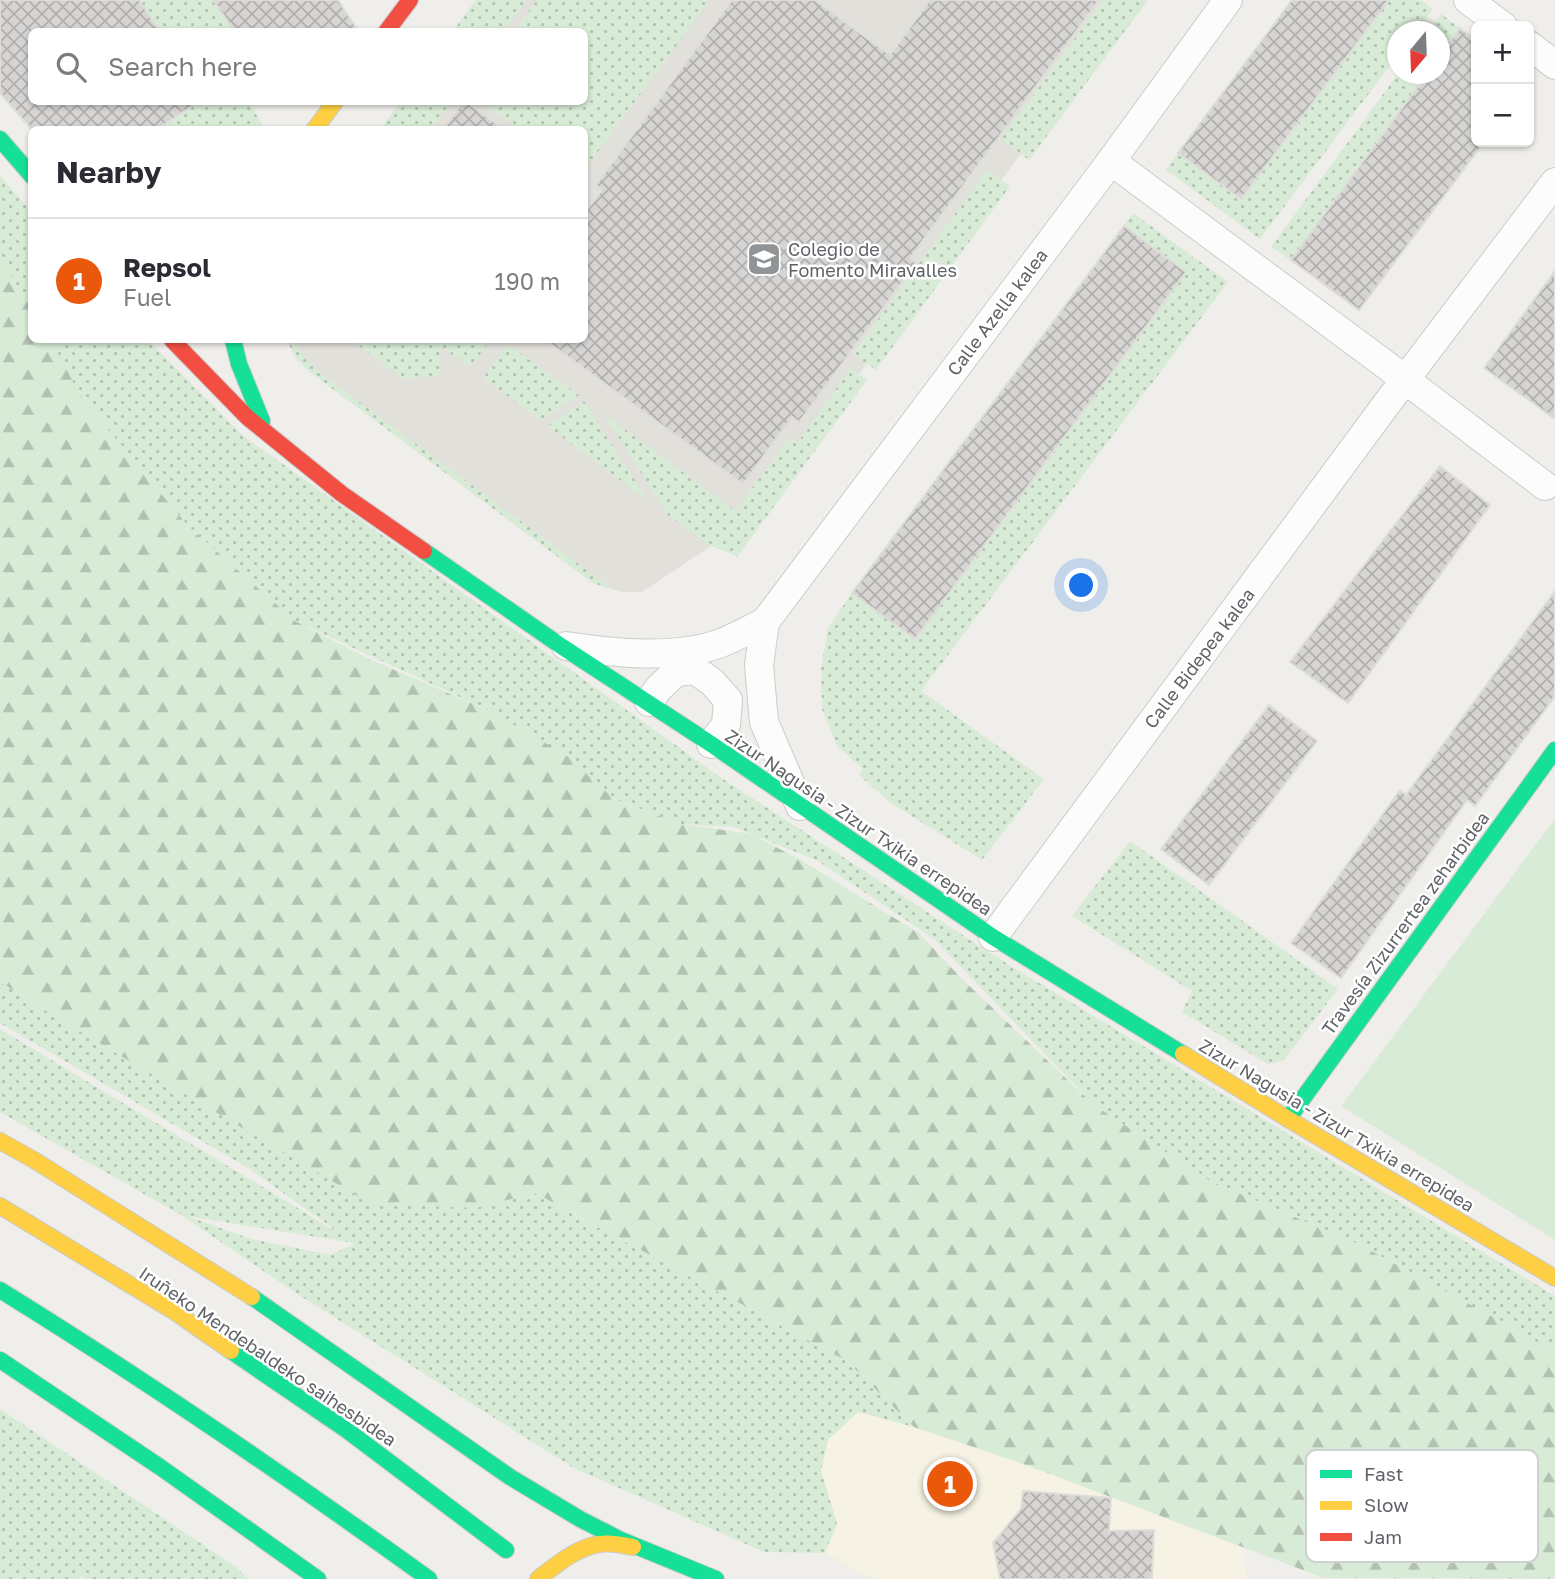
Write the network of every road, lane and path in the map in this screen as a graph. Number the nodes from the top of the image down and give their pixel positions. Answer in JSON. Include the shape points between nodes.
{"nodes":[{"id":1,"x":1228,"y":0,"type":"edge"},
{"id":2,"x":1468,"y":0,"type":"edge"},
{"id":3,"x":1496,"y":21,"type":"edge"},
{"id":4,"x":1534,"y":49,"type":"edge"},
{"id":5,"x":1555,"y":65,"type":"edge"},
{"id":6,"x":333,"y":105,"type":"edge"},
{"id":7,"x":317,"y":126,"type":"edge"},
{"id":8,"x":0,"y":139,"type":"edge"},
{"id":9,"x":1111,"y":161,"type":"junction"},
{"id":10,"x":28,"y":171,"type":"edge"},
{"id":11,"x":1555,"y":182,"type":"edge"},
{"id":12,"x":181,"y":343,"type":"edge"},
{"id":13,"x":234,"y":343,"type":"edge"},
{"id":14,"x":1405,"y":379,"type":"junction"},
{"id":15,"x":266,"y":432,"type":"junction"},
{"id":16,"x":1545,"y":486,"type":"dead end"},
{"id":17,"x":765,"y":622,"type":"junction"},
{"id":18,"x":561,"y":646,"type":"junction"},
{"id":19,"x":702,"y":648,"type":"junction"},
{"id":20,"x":760,"y":665,"type":"junction"},
{"id":21,"x":673,"y":675,"type":"junction"},
{"id":22,"x":649,"y":702,"type":"junction"},
{"id":23,"x":719,"y":734,"type":"junction"},
{"id":24,"x":1555,"y":750,"type":"edge"},
{"id":25,"x":800,"y":806,"type":"junction"},
{"id":26,"x":993,"y":937,"type":"junction"},
{"id":27,"x":1288,"y":1119,"type":"junction"},
{"id":28,"x":0,"y":1141,"type":"edge"},
{"id":29,"x":0,"y":1206,"type":"edge"},
{"id":30,"x":1555,"y":1278,"type":"edge"},
{"id":31,"x":0,"y":1290,"type":"edge"},
{"id":32,"x":0,"y":1360,"type":"edge"},
{"id":33,"x":259,"y":1536,"type":"junction"},
{"id":34,"x":639,"y":1548,"type":"junction"},
{"id":35,"x":506,"y":1550,"type":"dead end"},
{"id":36,"x":658,"y":1556,"type":"junction"},
{"id":37,"x":293,"y":1579,"type":"edge"},
{"id":38,"x":318,"y":1579,"type":"edge"},
{"id":39,"x":429,"y":1579,"type":"edge"},
{"id":40,"x":538,"y":1579,"type":"edge"},
{"id":41,"x":688,"y":1579,"type":"edge"},
{"id":42,"x":716,"y":1579,"type":"edge"}],
"edges":[{"from":1,"to":9,"type":"street","name":"Calle Azella kalea"},
{"from":2,"to":3,"type":"street"},
{"from":4,"to":5,"type":"street"},
{"from":6,"to":7,"type":"main road"},
{"from":8,"to":10,"type":"main road"},
{"from":9,"to":14,"type":"street"},
{"from":9,"to":17,"type":"street","name":"Calle Azella kalea"},
{"from":11,"to":14,"type":"street","name":"Calle Bidepea kalea"},
{"from":12,"to":15,"type":"main road","name":"Zizur Nagusia - Zizur Txikia errepidea"},
{"from":13,"to":15,"type":"main road"},
{"from":14,"to":16,"type":"street"},
{"from":14,"to":26,"type":"street","name":"Calle Bidepea kalea"},
{"from":15,"to":18,"type":"main road","name":"Zizur Nagusia - Zizur Txikia errepidea","via":[[342,494]]},
{"from":17,"to":19,"type":"street","name":"Calle Azella kalea"},
{"from":17,"to":20,"type":"street"},
{"from":18,"to":19,"type":"street","name":"Calle Azella kalea","via":[[638,653]]},
{"from":18,"to":22,"type":"main road","name":"Zizur Nagusia - Zizur Txikia errepidea"},
{"from":19,"to":21,"type":"street","name":"Calle Azella kalea"},
{"from":20,"to":23,"type":"street"},
{"from":20,"to":25,"type":"street","via":[[764,722]]},
{"from":21,"to":22,"type":"street","name":"Calle Azella kalea"},
{"from":21,"to":23,"type":"street","via":[[695,670],[728,700]]},
{"from":22,"to":23,"type":"main road","name":"Zizur Nagusia - Zizur Txikia errepidea"},
{"from":23,"to":25,"type":"main road","name":"Zizur Nagusia - Zizur Txikia errepidea"},
{"from":24,"to":27,"type":"main road","name":"Travesía Zizurrertea zeharbidea"},
{"from":25,"to":26,"type":"main road","name":"Zizur Nagusia - Zizur Txikia errepidea"},
{"from":26,"to":27,"type":"main road","name":"Zizur Nagusia - Zizur Txikia errepidea"},
{"from":27,"to":30,"type":"main road","name":"Zizur Nagusia - Zizur Txikia errepidea"},
{"from":28,"to":34,"type":"main road","via":[[253,1298],[522,1484]]},
{"from":29,"to":35,"type":"main road","name":"Iruñeko Mendebaldeko saihesbidea","via":[[175,1312],[348,1431]]},
{"from":31,"to":39,"type":"main road","via":[[259,1458]]},
{"from":32,"to":33,"type":"main road"},
{"from":33,"to":37,"type":"main road"},
{"from":33,"to":38,"type":"main road"},
{"from":34,"to":36,"type":"main road"},
{"from":34,"to":40,"type":"main road","via":[[598,1544]]},
{"from":36,"to":41,"type":"main road"},
{"from":36,"to":42,"type":"main road"}]}
